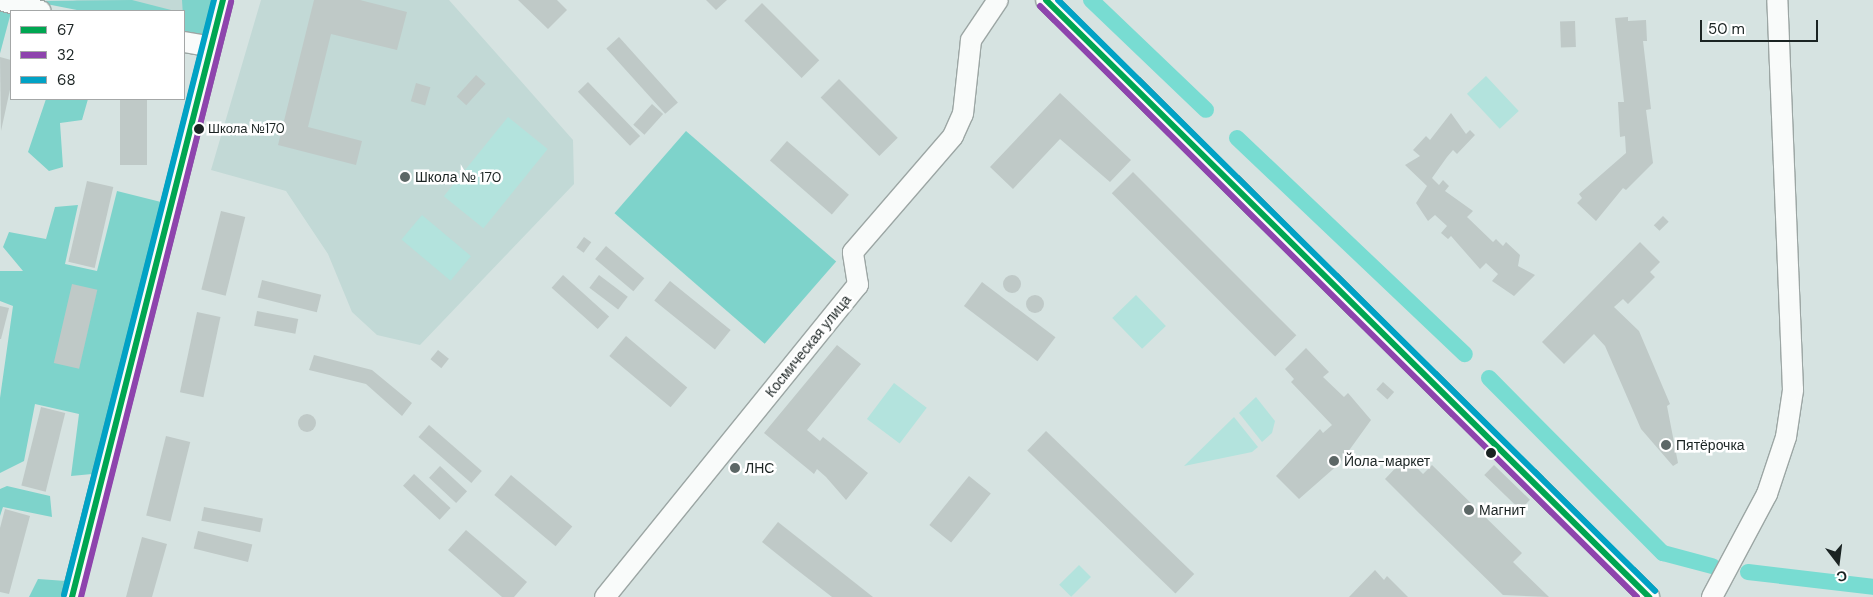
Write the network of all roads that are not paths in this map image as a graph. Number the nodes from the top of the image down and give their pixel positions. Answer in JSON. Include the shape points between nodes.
{"nodes":[{"id":1,"x":0,"y":0,"type":"edge"},
{"id":2,"x":223,"y":0,"type":"edge"},
{"id":3,"x":998,"y":0,"type":"edge"},
{"id":4,"x":1046,"y":0,"type":"edge"},
{"id":5,"x":1777,"y":0,"type":"edge"},
{"id":6,"x":37,"y":10,"type":"edge"},
{"id":7,"x":185,"y":42,"type":"edge"},
{"id":8,"x":211,"y":47,"type":"junction"},
{"id":9,"x":72,"y":597,"type":"edge"},
{"id":10,"x":606,"y":597,"type":"edge"},
{"id":11,"x":1649,"y":597,"type":"edge"},
{"id":12,"x":1712,"y":597,"type":"edge"}],
"edges":[{"from":1,"to":6,"type":"street"},
{"from":2,"to":8,"type":"street"},
{"from":3,"to":10,"type":"street","name":"Космическая улица","via":[[971,40],[963,114],[953,136],[853,252],[858,285]]},
{"from":4,"to":11,"type":"street"},
{"from":5,"to":12,"type":"street","via":[[1793,390],[1786,437],[1767,494]]},
{"from":7,"to":8,"type":"street"},
{"from":8,"to":9,"type":"street"}]}
